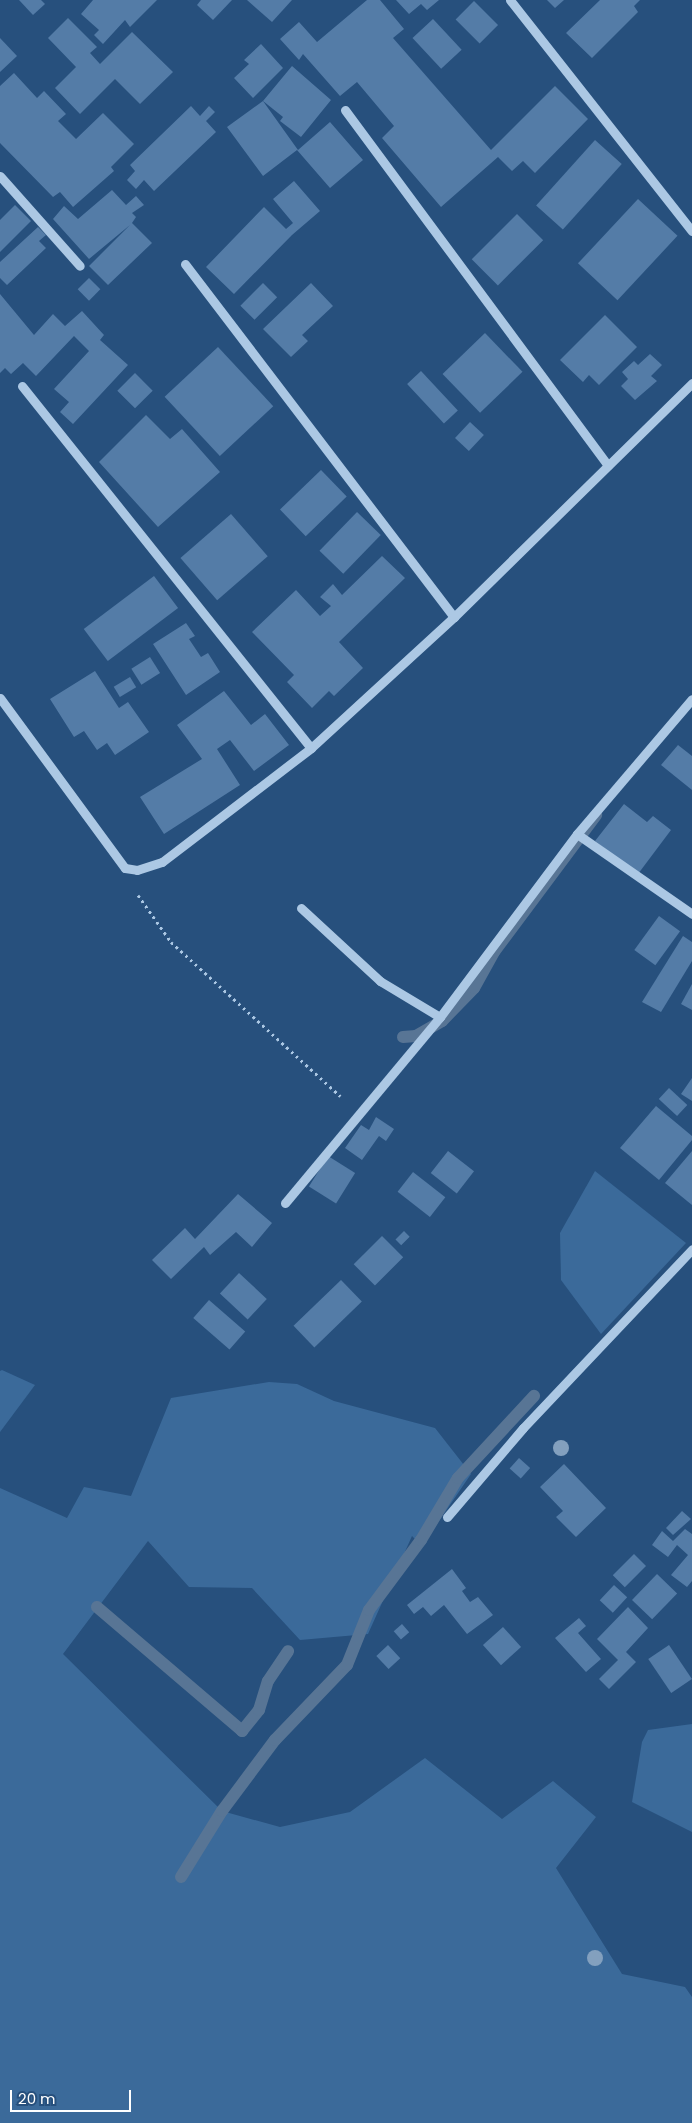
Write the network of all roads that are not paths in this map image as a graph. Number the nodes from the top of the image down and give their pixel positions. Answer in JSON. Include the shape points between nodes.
{"nodes":[{"id":1,"x":510,"y":0,"type":"edge"},
{"id":2,"x":345,"y":110,"type":"dead end"},
{"id":3,"x":0,"y":176,"type":"edge"},
{"id":4,"x":692,"y":231,"type":"edge"},
{"id":5,"x":185,"y":264,"type":"dead end"},
{"id":6,"x":80,"y":266,"type":"dead end"},
{"id":7,"x":692,"y":383,"type":"edge"},
{"id":8,"x":22,"y":386,"type":"dead end"},
{"id":9,"x":608,"y":465,"type":"junction"},
{"id":10,"x":454,"y":616,"type":"junction"},
{"id":11,"x":0,"y":698,"type":"edge"},
{"id":12,"x":692,"y":699,"type":"edge"},
{"id":13,"x":311,"y":748,"type":"junction"},
{"id":14,"x":577,"y":834,"type":"junction"},
{"id":15,"x":301,"y":908,"type":"dead end"},
{"id":16,"x":692,"y":914,"type":"edge"},
{"id":17,"x":440,"y":1017,"type":"junction"},
{"id":18,"x":285,"y":1203,"type":"dead end"},
{"id":19,"x":692,"y":1249,"type":"edge"},
{"id":20,"x":447,"y":1517,"type":"dead end"}],
"edges":[{"from":1,"to":4,"type":"street"},
{"from":2,"to":9,"type":"street"},
{"from":3,"to":6,"type":"street"},
{"from":5,"to":10,"type":"street"},
{"from":7,"to":9,"type":"street"},
{"from":8,"to":13,"type":"street"},
{"from":9,"to":10,"type":"street"},
{"from":10,"to":13,"type":"street"},
{"from":11,"to":13,"type":"street","via":[[125,868],[137,870],[162,862]]},
{"from":12,"to":14,"type":"street"},
{"from":14,"to":16,"type":"street"},
{"from":14,"to":17,"type":"street"},
{"from":15,"to":17,"type":"street","via":[[380,981]]},
{"from":17,"to":18,"type":"street"},
{"from":19,"to":20,"type":"street","via":[[523,1428]]}]}
